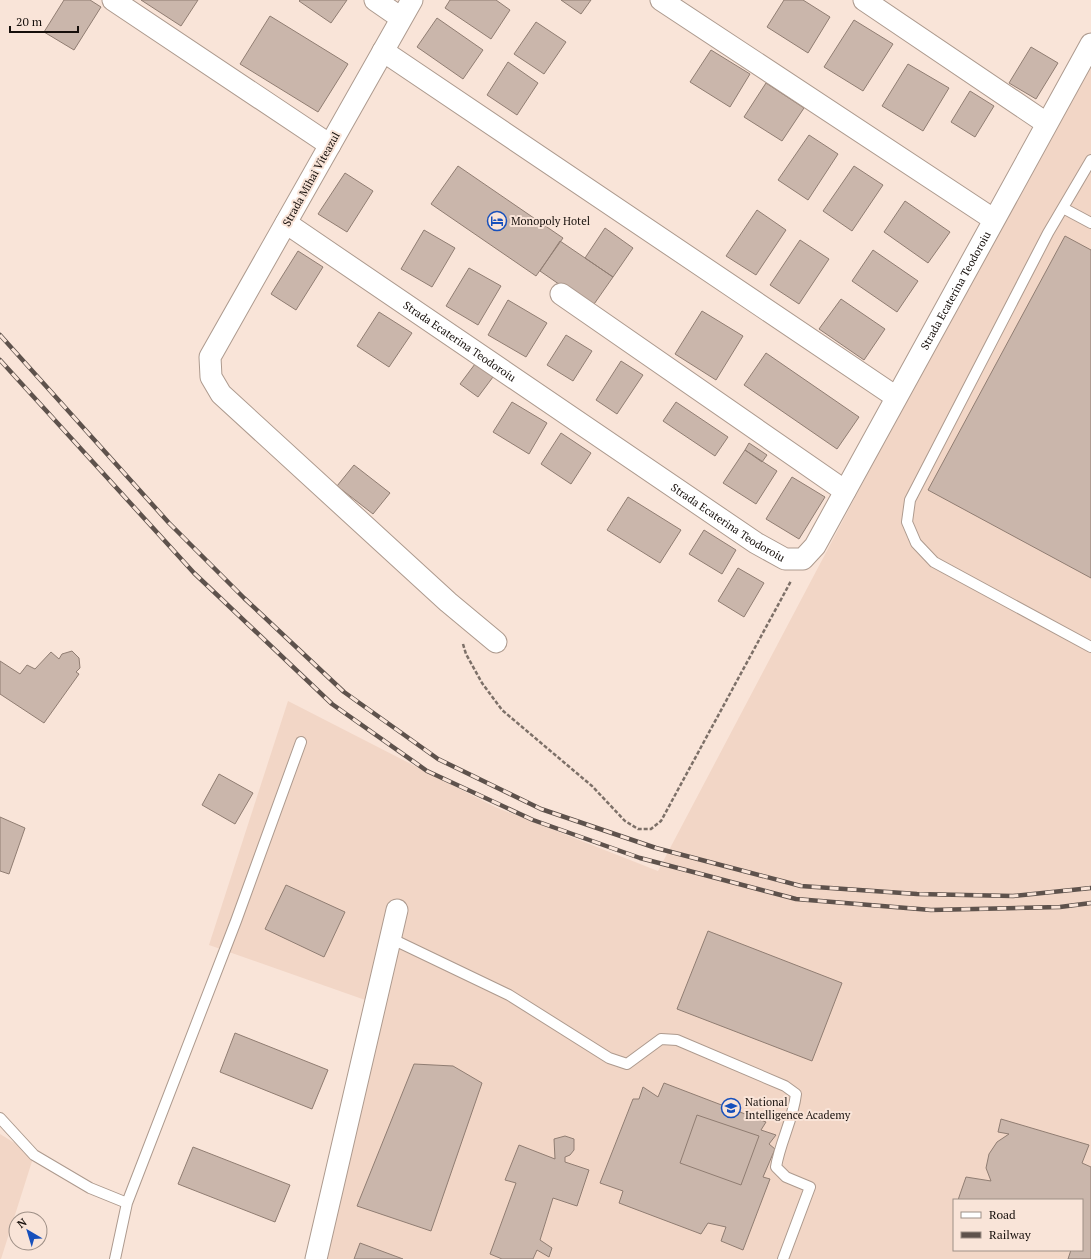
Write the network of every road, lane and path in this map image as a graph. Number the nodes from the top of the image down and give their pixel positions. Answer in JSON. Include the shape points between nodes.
{"nodes":[{"id":1,"x":113,"y":0,"type":"edge"},
{"id":2,"x":375,"y":0,"type":"edge"},
{"id":3,"x":412,"y":0,"type":"edge"},
{"id":4,"x":661,"y":0,"type":"edge"},
{"id":5,"x":864,"y":0,"type":"edge"},
{"id":6,"x":402,"y":18,"type":"junction"},
{"id":7,"x":1091,"y":44,"type":"edge"},
{"id":8,"x":383,"y":51,"type":"junction"},
{"id":9,"x":1046,"y":124,"type":"junction"},
{"id":10,"x":330,"y":145,"type":"junction"},
{"id":11,"x":1091,"y":160,"type":"edge"},
{"id":12,"x":1063,"y":208,"type":"junction"},
{"id":13,"x":993,"y":219,"type":"junction"},
{"id":14,"x":286,"y":223,"type":"junction"},
{"id":15,"x":1091,"y":223,"type":"edge"},
{"id":16,"x":561,"y":294,"type":"dead end"},
{"id":17,"x":896,"y":397,"type":"junction"},
{"id":18,"x":845,"y":491,"type":"junction"},
{"id":19,"x":803,"y":559,"type":"junction"},
{"id":20,"x":461,"y":639,"type":"dead end"},
{"id":21,"x":496,"y":642,"type":"dead end"},
{"id":22,"x":1091,"y":647,"type":"edge"},
{"id":23,"x":301,"y":742,"type":"dead end"},
{"id":24,"x":397,"y":910,"type":"dead end"},
{"id":25,"x":390,"y":938,"type":"junction"},
{"id":26,"x":0,"y":1118,"type":"edge"},
{"id":27,"x":127,"y":1203,"type":"junction"},
{"id":28,"x":115,"y":1259,"type":"edge"},
{"id":29,"x":316,"y":1259,"type":"edge"},
{"id":30,"x":783,"y":1259,"type":"edge"}],
"edges":[{"from":1,"to":10,"type":"street"},
{"from":2,"to":6,"type":"street"},
{"from":3,"to":6,"type":"street","name":"Strada Mihai Viteazul"},
{"from":4,"to":13,"type":"street"},
{"from":5,"to":9,"type":"street"},
{"from":6,"to":8,"type":"street","name":"Strada Mihai Viteazul"},
{"from":7,"to":9,"type":"street","name":"Strada Ecaterina Teodoroiu"},
{"from":8,"to":10,"type":"street","name":"Strada Mihai Viteazul"},
{"from":8,"to":17,"type":"street"},
{"from":9,"to":13,"type":"street","name":"Strada Ecaterina Teodoroiu"},
{"from":10,"to":14,"type":"street","name":"Strada Mihai Viteazul"},
{"from":11,"to":12,"type":"lane"},
{"from":12,"to":15,"type":"lane"},
{"from":12,"to":22,"type":"lane","via":[[974,373],[910,500],[908,522],[916,543],[934,562]]},
{"from":13,"to":17,"type":"street","name":"Strada Ecaterina Teodoroiu"},
{"from":14,"to":19,"type":"street","name":"Strada Ecaterina Teodoroiu","via":[[756,543],[785,559]]},
{"from":14,"to":21,"type":"street","name":"Strada Mihai Viteazul","via":[[210,357],[211,377],[221,394],[448,602]]},
{"from":16,"to":18,"type":"street"},
{"from":17,"to":18,"type":"street","name":"Strada Ecaterina Teodoroiu"},
{"from":18,"to":19,"type":"street","name":"Strada Ecaterina Teodoroiu","via":[[815,546]]},
{"from":19,"to":20,"type":"path","via":[[661,821],[651,829],[638,829],[625,821],[592,786],[502,710],[482,683]]},
{"from":23,"to":27,"type":"lane","via":[[236,921]]},
{"from":24,"to":25,"type":"street"},
{"from":25,"to":29,"type":"street"},
{"from":25,"to":30,"type":"lane","via":[[509,995],[608,1058],[627,1064],[661,1039],[677,1040],[786,1086],[796,1094],[794,1111],[778,1154],[776,1167],[786,1177],[810,1187]]},
{"from":26,"to":27,"type":"lane","via":[[34,1155],[90,1188]]},
{"from":27,"to":28,"type":"lane"}]}
